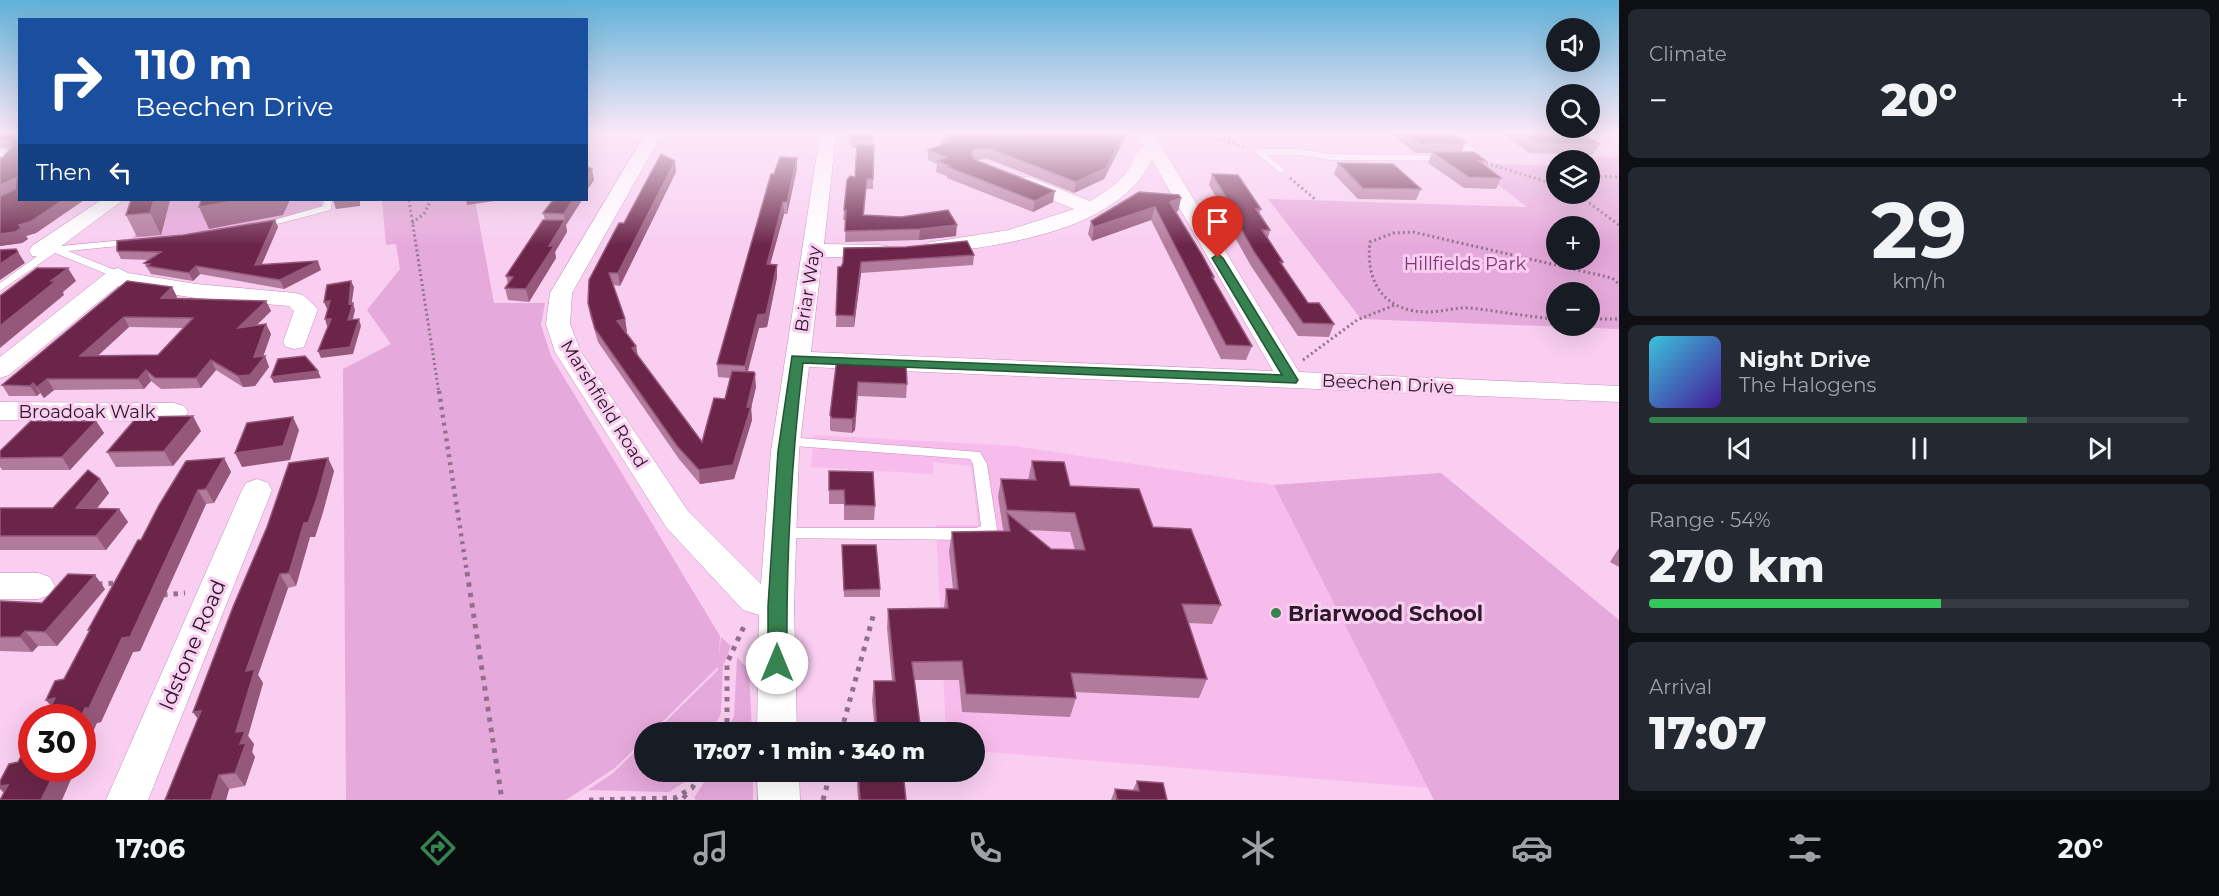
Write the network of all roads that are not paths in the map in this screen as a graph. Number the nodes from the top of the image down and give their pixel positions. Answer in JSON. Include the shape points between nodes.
{"nodes":[{"id":1,"x":632,"y":171,"type":"edge"},
{"id":2,"x":823,"y":171,"type":"edge"},
{"id":3,"x":1136,"y":171,"type":"edge"},
{"id":4,"x":1167,"y":171,"type":"edge"},
{"id":5,"x":1003,"y":174,"type":"edge"},
{"id":6,"x":112,"y":201,"type":"edge"},
{"id":7,"x":328,"y":201,"type":"edge"},
{"id":8,"x":1090,"y":208,"type":"junction"},
{"id":9,"x":244,"y":228,"type":"edge"},
{"id":10,"x":148,"y":241,"type":"edge"},
{"id":11,"x":915,"y":249,"type":"edge"},
{"id":12,"x":47,"y":250,"type":"junction"},
{"id":13,"x":814,"y":250,"type":"junction"},
{"id":14,"x":894,"y":250,"type":"edge"},
{"id":15,"x":18,"y":253,"type":"edge"},
{"id":16,"x":115,"y":277,"type":"junction"},
{"id":17,"x":0,"y":288,"type":"edge"},
{"id":18,"x":295,"y":342,"type":"dead end"},
{"id":19,"x":797,"y":359,"type":"junction"},
{"id":20,"x":5,"y":361,"type":"edge"},
{"id":21,"x":1289,"y":376,"type":"junction"},
{"id":22,"x":1619,"y":394,"type":"edge"},
{"id":23,"x":0,"y":411,"type":"edge"},
{"id":24,"x":174,"y":412,"type":"dead end"},
{"id":25,"x":786,"y":442,"type":"junction"},
{"id":26,"x":257,"y":490,"type":"dead end"},
{"id":27,"x":780,"y":534,"type":"junction"},
{"id":28,"x":0,"y":586,"type":"edge"},
{"id":29,"x":38,"y":586,"type":"dead end"},
{"id":30,"x":766,"y":603,"type":"junction"},
{"id":31,"x":776,"y":722,"type":"edge"},
{"id":32,"x":778,"y":782,"type":"edge"},
{"id":33,"x":127,"y":800,"type":"edge"},
{"id":34,"x":779,"y":800,"type":"edge"}],
"edges":[{"from":1,"to":30,"type":"street","name":"Marshfield Road","via":[[561,293],[558,324],[568,352],[676,519]]},
{"from":2,"to":13,"type":"street","name":"Briar Way"},
{"from":3,"to":8,"type":"street","via":[[1113,195]]},
{"from":4,"to":21,"type":"street"},
{"from":5,"to":8,"type":"street"},
{"from":6,"to":12,"type":"street"},
{"from":7,"to":9,"type":"lane","via":[[328,208]]},
{"from":8,"to":11,"type":"street","via":[[1029,231],[979,242]]},
{"from":10,"to":12,"type":"lane"},
{"from":12,"to":15,"type":"street"},
{"from":12,"to":16,"type":"lane"},
{"from":12,"to":17,"type":"lane"},
{"from":13,"to":14,"type":"street"},
{"from":13,"to":19,"type":"street","name":"Briar Way"},
{"from":16,"to":18,"type":"street","via":[[196,291],[295,300],[306,309]]},
{"from":16,"to":20,"type":"street"},
{"from":19,"to":21,"type":"street","name":"Beechen Drive"},
{"from":19,"to":25,"type":"street","name":"Briar Way"},
{"from":21,"to":22,"type":"street","name":"Beechen Drive"},
{"from":23,"to":24,"type":"street","name":"Broadoak Walk"},
{"from":25,"to":27,"type":"street","name":"Briar Way"},
{"from":25,"to":27,"type":"lane","via":[[975,455],[980,464],[989,529],[978,534]]},
{"from":26,"to":33,"type":"street","name":"Idstone Road"},
{"from":27,"to":30,"type":"street","name":"Briar Way"},
{"from":28,"to":29,"type":"street"},
{"from":30,"to":31,"type":"street","name":"Briar Way"},
{"from":32,"to":34,"type":"street"}]}
